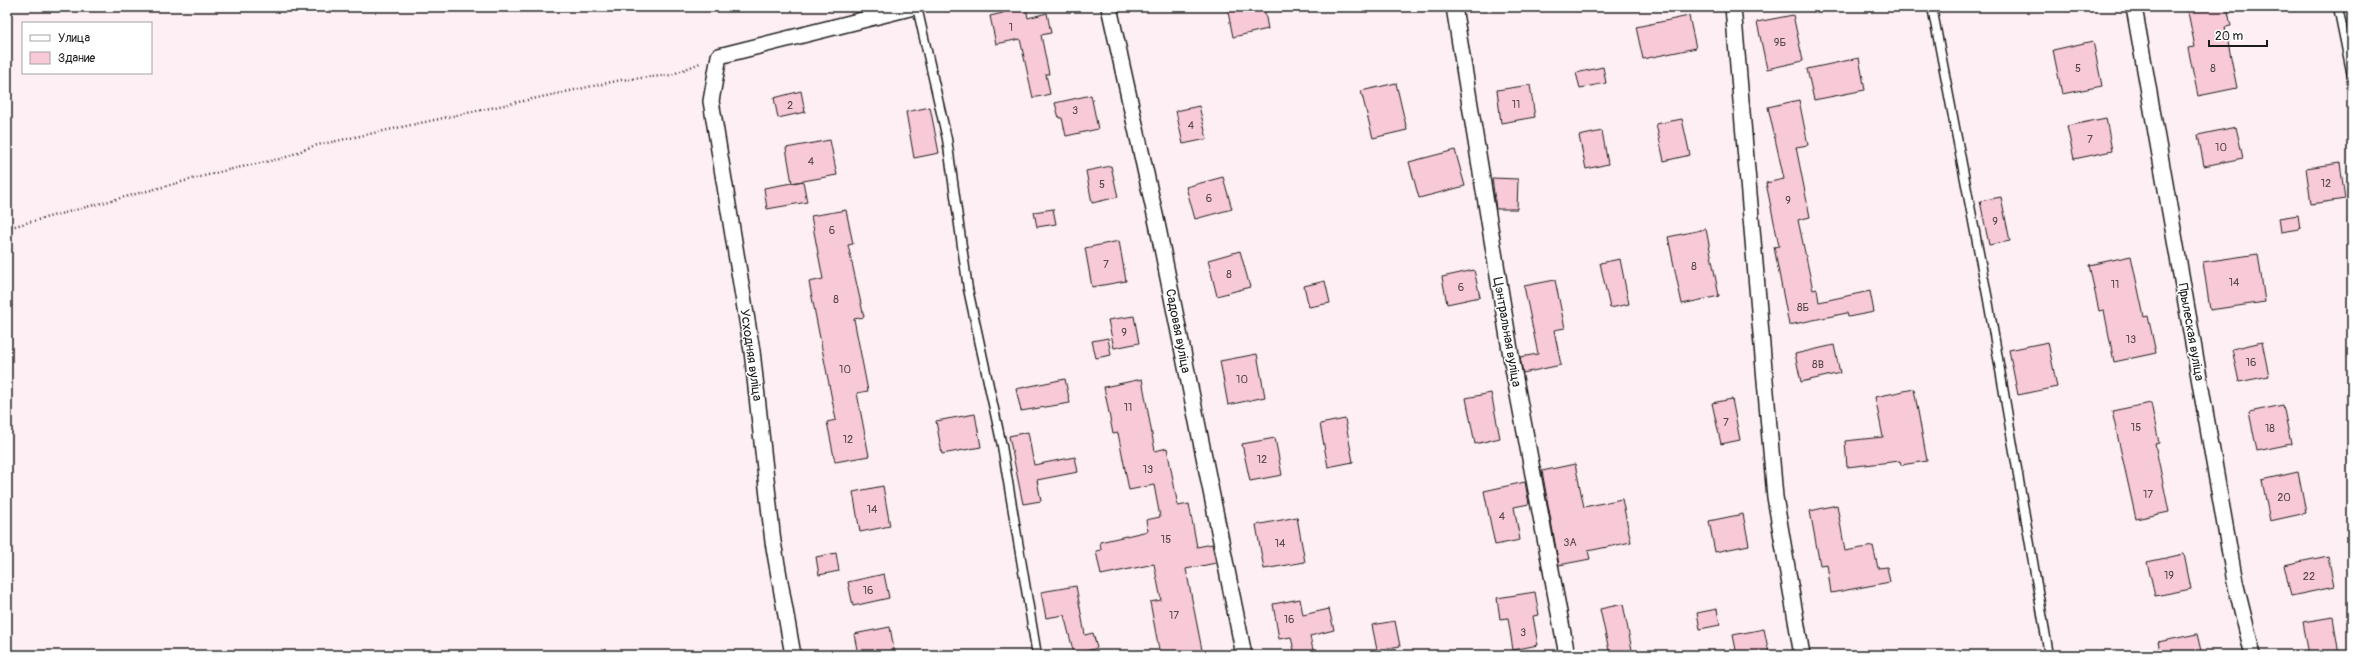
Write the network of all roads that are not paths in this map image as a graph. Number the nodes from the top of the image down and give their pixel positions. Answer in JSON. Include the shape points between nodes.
{"nodes":[{"id":1,"x":914,"y":7,"type":"edge"},
{"id":2,"x":917,"y":7,"type":"edge"},
{"id":3,"x":1109,"y":7,"type":"edge"},
{"id":4,"x":1454,"y":7,"type":"edge"},
{"id":5,"x":1733,"y":7,"type":"edge"},
{"id":6,"x":1932,"y":7,"type":"edge"},
{"id":7,"x":2134,"y":7,"type":"edge"},
{"id":8,"x":2338,"y":7,"type":"edge"},
{"id":9,"x":2352,"y":76,"type":"edge"},
{"id":10,"x":792,"y":655,"type":"edge"},
{"id":11,"x":1037,"y":655,"type":"edge"},
{"id":12,"x":1244,"y":655,"type":"edge"},
{"id":13,"x":1567,"y":655,"type":"edge"},
{"id":14,"x":1802,"y":655,"type":"edge"},
{"id":15,"x":2049,"y":655,"type":"edge"},
{"id":16,"x":2253,"y":655,"type":"edge"}],
"edges":[{"from":1,"to":10,"type":"street","name":"Усходняя вуліца","via":[[719,56],[711,101],[752,351],[773,542]]},
{"from":2,"to":11,"type":"lane","via":[[947,139],[968,289],[1002,446]]},
{"from":3,"to":12,"type":"street","name":"Садовая вуліца","via":[[1158,228]]},
{"from":4,"to":13,"type":"street","name":"Цэнтральная вуліца","via":[[1513,368]]},
{"from":5,"to":14,"type":"street","via":[[1775,497]]},
{"from":6,"to":15,"type":"lane","via":[[1988,300]]},
{"from":7,"to":16,"type":"street","name":"Прылеская вуліца","via":[[2235,582]]},
{"from":8,"to":9,"type":"lane"}]}
